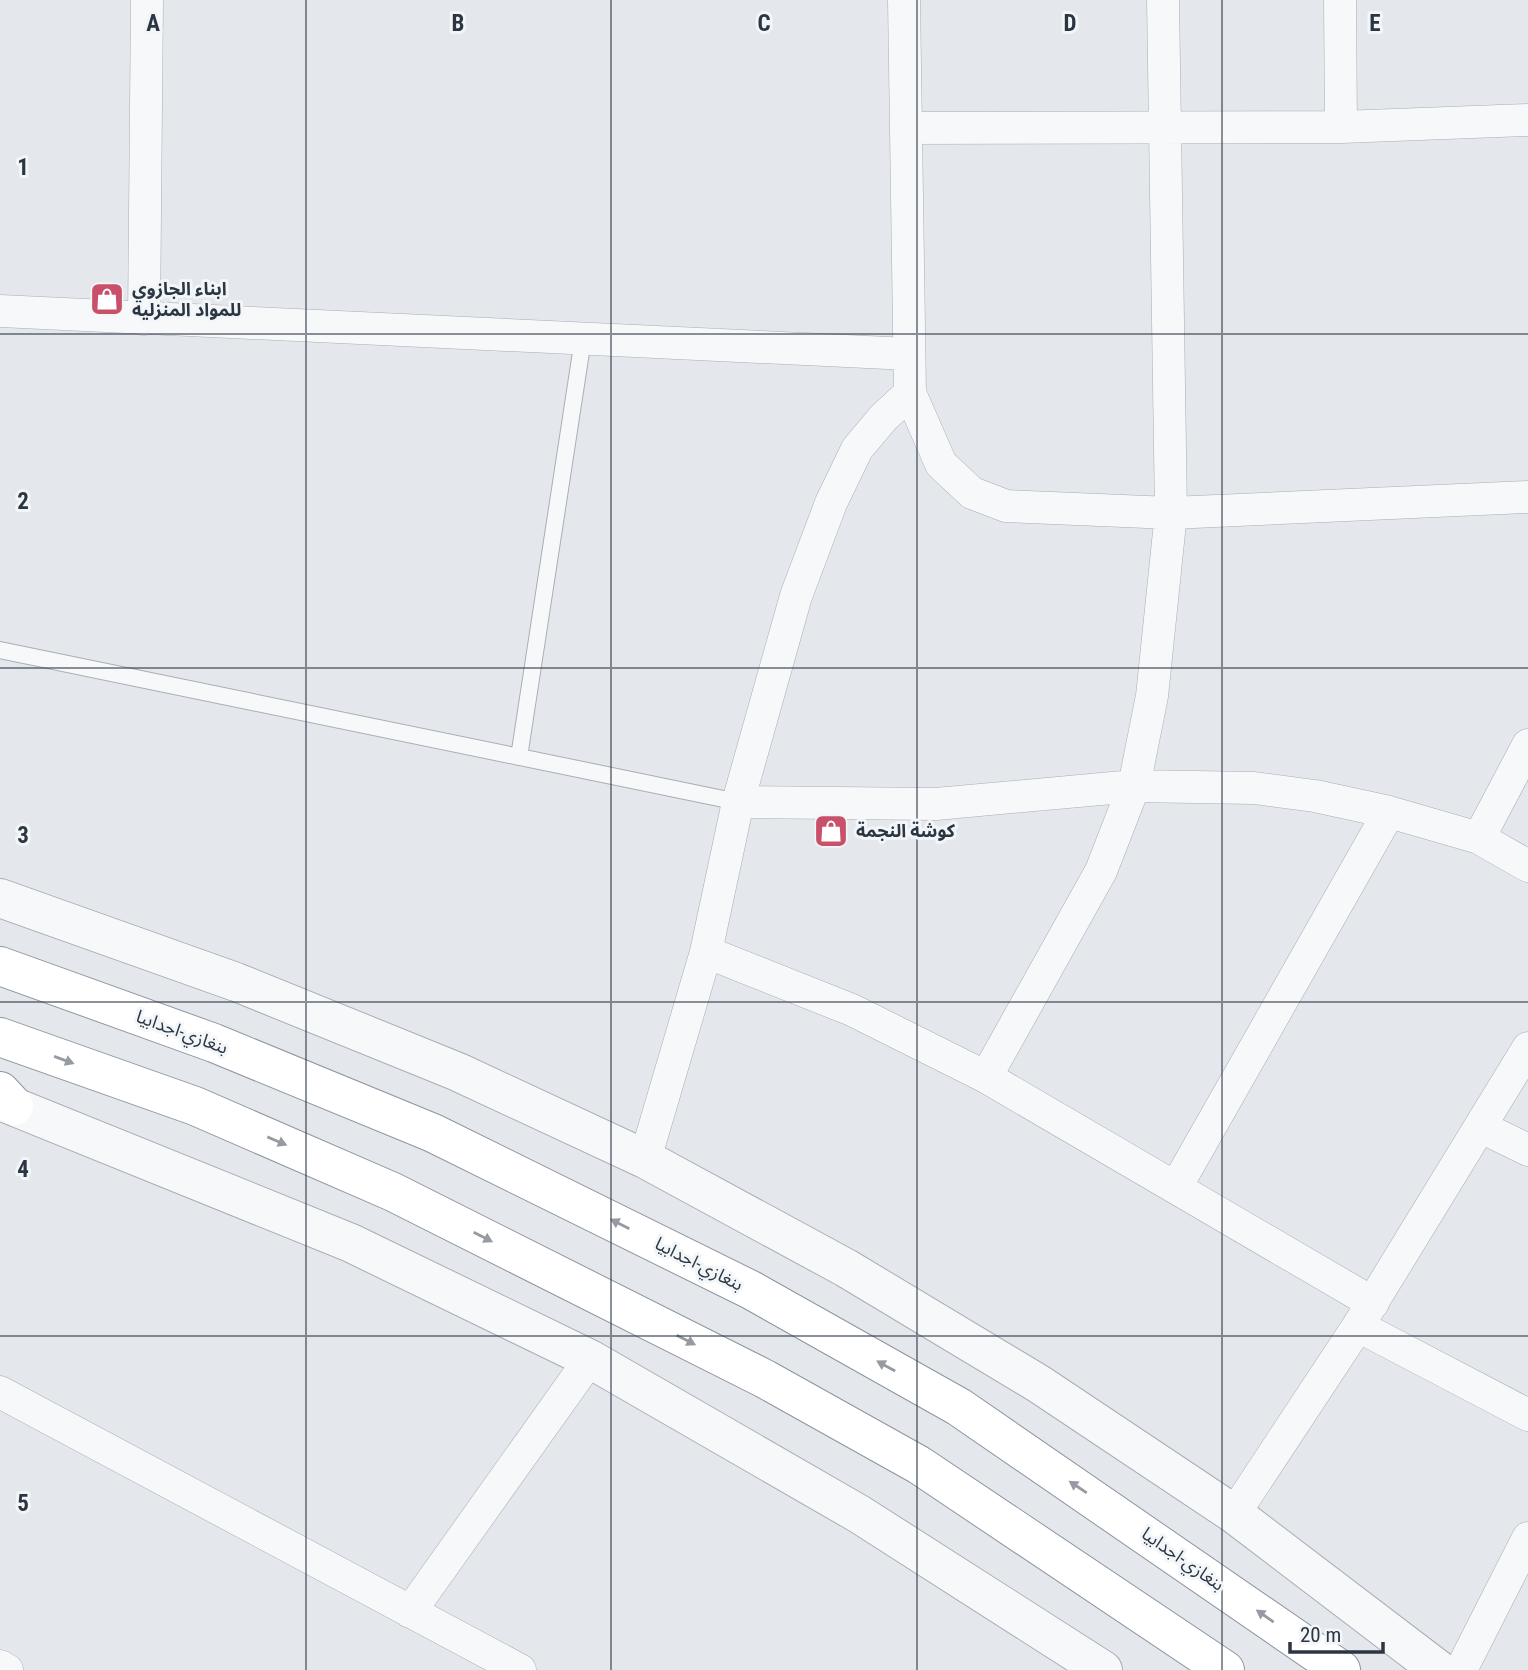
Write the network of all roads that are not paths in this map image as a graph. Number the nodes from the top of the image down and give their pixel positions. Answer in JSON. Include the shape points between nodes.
{"nodes":[{"id":1,"x":147,"y":0,"type":"edge"},
{"id":2,"x":904,"y":0,"type":"edge"},
{"id":3,"x":1163,"y":0,"type":"edge"},
{"id":4,"x":1340,"y":0,"type":"edge"},
{"id":5,"x":1528,"y":120,"type":"edge"},
{"id":6,"x":1341,"y":127,"type":"junction"},
{"id":7,"x":906,"y":128,"type":"junction"},
{"id":8,"x":1166,"y":129,"type":"junction"},
{"id":9,"x":0,"y":311,"type":"edge"},
{"id":10,"x":144,"y":319,"type":"junction"},
{"id":11,"x":583,"y":339,"type":"junction"},
{"id":12,"x":909,"y":354,"type":"junction"},
{"id":13,"x":910,"y":393,"type":"junction"},
{"id":14,"x":1528,"y":496,"type":"edge"},
{"id":15,"x":1171,"y":513,"type":"junction"},
{"id":16,"x":0,"y":650,"type":"edge"},
{"id":17,"x":1528,"y":745,"type":"edge"},
{"id":18,"x":519,"y":757,"type":"junction"},
{"id":19,"x":1133,"y":786,"type":"junction"},
{"id":20,"x":738,"y":802,"type":"junction"},
{"id":21,"x":1389,"y":812,"type":"junction"},
{"id":22,"x":1479,"y":838,"type":"junction"},
{"id":23,"x":1528,"y":866,"type":"edge"},
{"id":24,"x":0,"y":898,"type":"edge"},
{"id":25,"x":706,"y":952,"type":"junction"},
{"id":26,"x":0,"y":966,"type":"edge"},
{"id":27,"x":0,"y":1037,"type":"edge"},
{"id":28,"x":1528,"y":1048,"type":"edge"},
{"id":29,"x":986,"y":1077,"type":"junction"},
{"id":30,"x":5,"y":1099,"type":"edge"},
{"id":31,"x":1481,"y":1128,"type":"junction"},
{"id":32,"x":1528,"y":1150,"type":"edge"},
{"id":33,"x":645,"y":1159,"type":"junction"},
{"id":34,"x":1176,"y":1187,"type":"junction"},
{"id":35,"x":1365,"y":1315,"type":"junction"},
{"id":36,"x":590,"y":1359,"type":"junction"},
{"id":37,"x":0,"y":1392,"type":"edge"},
{"id":38,"x":1528,"y":1415,"type":"edge"},
{"id":39,"x":1234,"y":1514,"type":"junction"},
{"id":40,"x":1528,"y":1538,"type":"edge"},
{"id":41,"x":411,"y":1612,"type":"junction"},
{"id":42,"x":0,"y":1666,"type":"edge"},
{"id":43,"x":8,"y":1670,"type":"edge"},
{"id":44,"x":520,"y":1670,"type":"edge"},
{"id":45,"x":1103,"y":1670,"type":"edge"},
{"id":46,"x":1225,"y":1670,"type":"edge"},
{"id":47,"x":1341,"y":1670,"type":"edge"},
{"id":48,"x":1439,"y":1670,"type":"edge"},
{"id":49,"x":1461,"y":1670,"type":"edge"}],
"edges":[{"from":1,"to":10,"type":"street"},
{"from":2,"to":7,"type":"street"},
{"from":3,"to":8,"type":"street"},
{"from":4,"to":6,"type":"street"},
{"from":5,"to":6,"type":"street"},
{"from":6,"to":8,"type":"street"},
{"from":7,"to":8,"type":"street"},
{"from":7,"to":12,"type":"street"},
{"from":8,"to":15,"type":"street"},
{"from":9,"to":10,"type":"street"},
{"from":10,"to":11,"type":"street"},
{"from":11,"to":12,"type":"street"},
{"from":11,"to":18,"type":"lane"},
{"from":12,"to":13,"type":"street"},
{"from":13,"to":15,"type":"street","via":[[941,464],[972,493],[1006,506]]},
{"from":13,"to":20,"type":"street","via":[[857,449],[831,503],[796,596]]},
{"from":14,"to":15,"type":"street"},
{"from":15,"to":19,"type":"street","via":[[1152,696]]},
{"from":16,"to":18,"type":"lane"},
{"from":17,"to":22,"type":"street"},
{"from":18,"to":20,"type":"lane"},
{"from":19,"to":20,"type":"street","via":[[936,804]]},
{"from":19,"to":21,"type":"street","via":[[1254,788]]},
{"from":19,"to":29,"type":"street","via":[[1101,871]]},
{"from":20,"to":25,"type":"street"},
{"from":21,"to":22,"type":"street"},
{"from":21,"to":34,"type":"street"},
{"from":22,"to":23,"type":"street"},
{"from":24,"to":33,"type":"street","via":[[236,982],[458,1072]]},
{"from":25,"to":29,"type":"street","via":[[852,1010]]},
{"from":25,"to":33,"type":"street"},
{"from":47,"to":26,"type":"highway","name":"بنغازي-اجدابيا","one_way":true,"via":[[959,1407],[751,1290],[433,1133],[214,1043]]},
{"from":27,"to":46,"type":"highway","one_way":true,"via":[[195,1106],[393,1192],[765,1379],[919,1465]]},
{"from":28,"to":31,"type":"street"},
{"from":29,"to":34,"type":"street"},
{"from":30,"to":36,"type":"street","via":[[351,1243]]},
{"from":31,"to":32,"type":"street"},
{"from":31,"to":35,"type":"street"},
{"from":33,"to":39,"type":"street","via":[[846,1268],[1016,1371]]},
{"from":34,"to":35,"type":"street"},
{"from":35,"to":38,"type":"street"},
{"from":35,"to":39,"type":"street"},
{"from":36,"to":41,"type":"street"},
{"from":36,"to":45,"type":"street","via":[[859,1514]]},
{"from":37,"to":41,"type":"street"},
{"from":39,"to":48,"type":"street"},
{"from":40,"to":49,"type":"street"},
{"from":41,"to":44,"type":"street"},
{"from":42,"to":43,"type":"street"}]}
